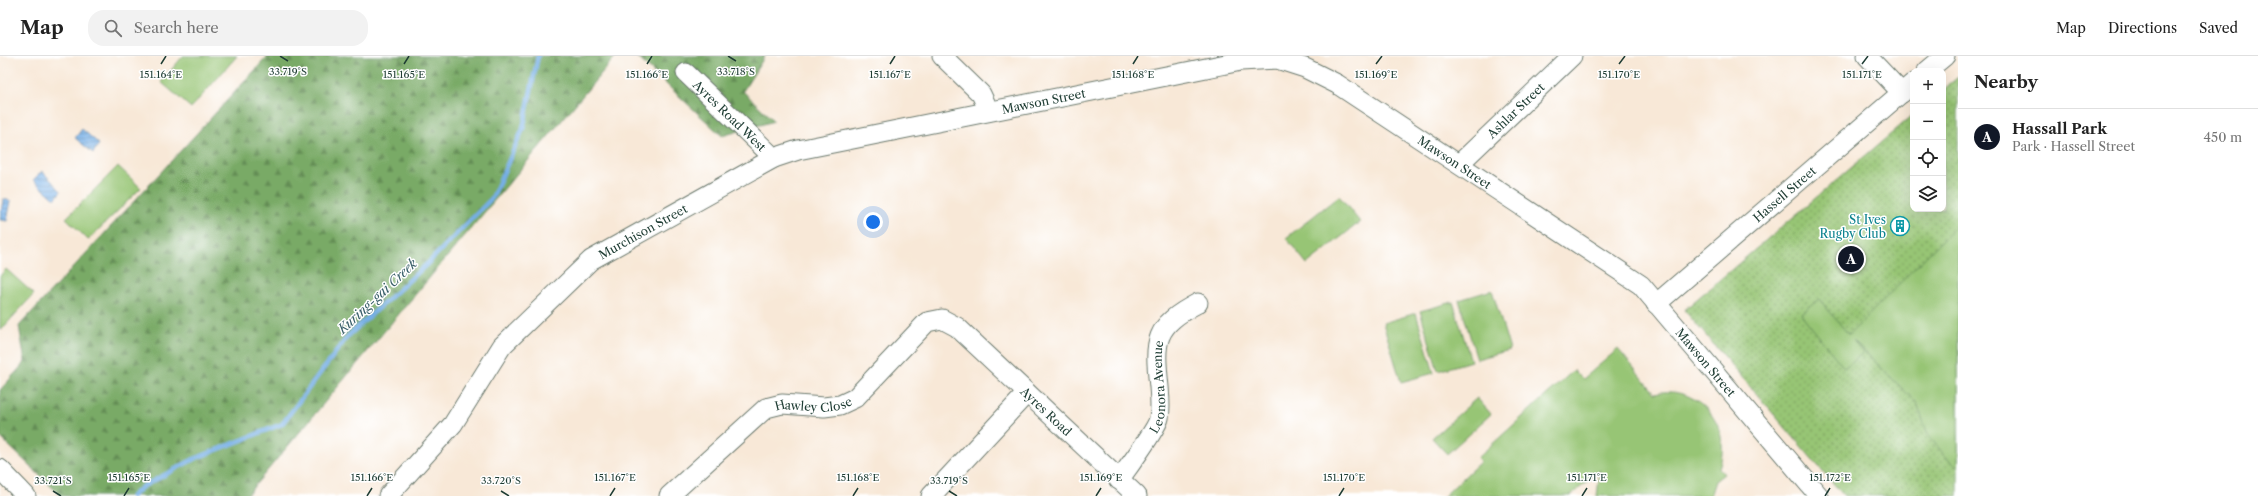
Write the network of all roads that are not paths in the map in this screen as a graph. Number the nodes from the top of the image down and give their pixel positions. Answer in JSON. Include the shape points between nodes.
{"nodes":[{"id":1,"x":942,"y":56,"type":"edge"},
{"id":2,"x":1572,"y":56,"type":"edge"},
{"id":3,"x":1867,"y":56,"type":"edge"},
{"id":4,"x":1945,"y":56,"type":"edge"},
{"id":5,"x":1931,"y":68,"type":"edge"},
{"id":6,"x":686,"y":73,"type":"dead end"},
{"id":7,"x":1907,"y":88,"type":"edge"},
{"id":8,"x":989,"y":111,"type":"junction"},
{"id":9,"x":774,"y":158,"type":"junction"},
{"id":10,"x":1459,"y":164,"type":"junction"},
{"id":11,"x":1198,"y":303,"type":"dead end"},
{"id":12,"x":1656,"y":304,"type":"junction"},
{"id":13,"x":957,"y":327,"type":"joint"},
{"id":14,"x":1027,"y":393,"type":"junction"},
{"id":15,"x":0,"y":470,"type":"edge"},
{"id":16,"x":1119,"y":480,"type":"junction"},
{"id":17,"x":26,"y":496,"type":"edge"},
{"id":18,"x":388,"y":496,"type":"edge"},
{"id":19,"x":669,"y":496,"type":"edge"},
{"id":20,"x":931,"y":496,"type":"edge"},
{"id":21,"x":1137,"y":496,"type":"edge"},
{"id":22,"x":1819,"y":496,"type":"edge"}],
"edges":[{"from":1,"to":8,"type":"street","via":[[981,94]]},
{"from":2,"to":10,"type":"street","name":"Ashlar Street"},
{"from":3,"to":7,"type":"street"},
{"from":4,"to":5,"type":"street"},
{"from":6,"to":9,"type":"street","name":"Ayres Road West"},
{"from":7,"to":12,"type":"street","name":"Hassell Street"},
{"from":8,"to":9,"type":"street","name":"Murchison Street","via":[[798,150]]},
{"from":8,"to":10,"type":"street","name":"Mawson Street","via":[[1241,61],[1277,59],[1306,68],[1337,84]]},
{"from":9,"to":18,"type":"street","name":"Murchison Street","via":[[591,260],[502,346],[452,424]]},
{"from":10,"to":12,"type":"street","name":"Mawson Street","via":[[1640,285]]},
{"from":11,"to":16,"type":"street","name":"Leonora Avenue","via":[[1178,314],[1160,332],[1156,349],[1161,406],[1159,420]]},
{"from":12,"to":22,"type":"street","name":"Mawson Street"},
{"from":13,"to":14,"type":"street","name":"Ayres Road"},
{"from":13,"to":19,"type":"street","name":"Hawley Close","via":[[942,319],[927,322],[855,398],[840,405],[824,407],[782,404],[766,408]]},
{"from":14,"to":16,"type":"street","name":"Ayres Road"},
{"from":14,"to":20,"type":"street"},
{"from":15,"to":17,"type":"street"},
{"from":16,"to":21,"type":"street","name":"Ayres Road"}]}
